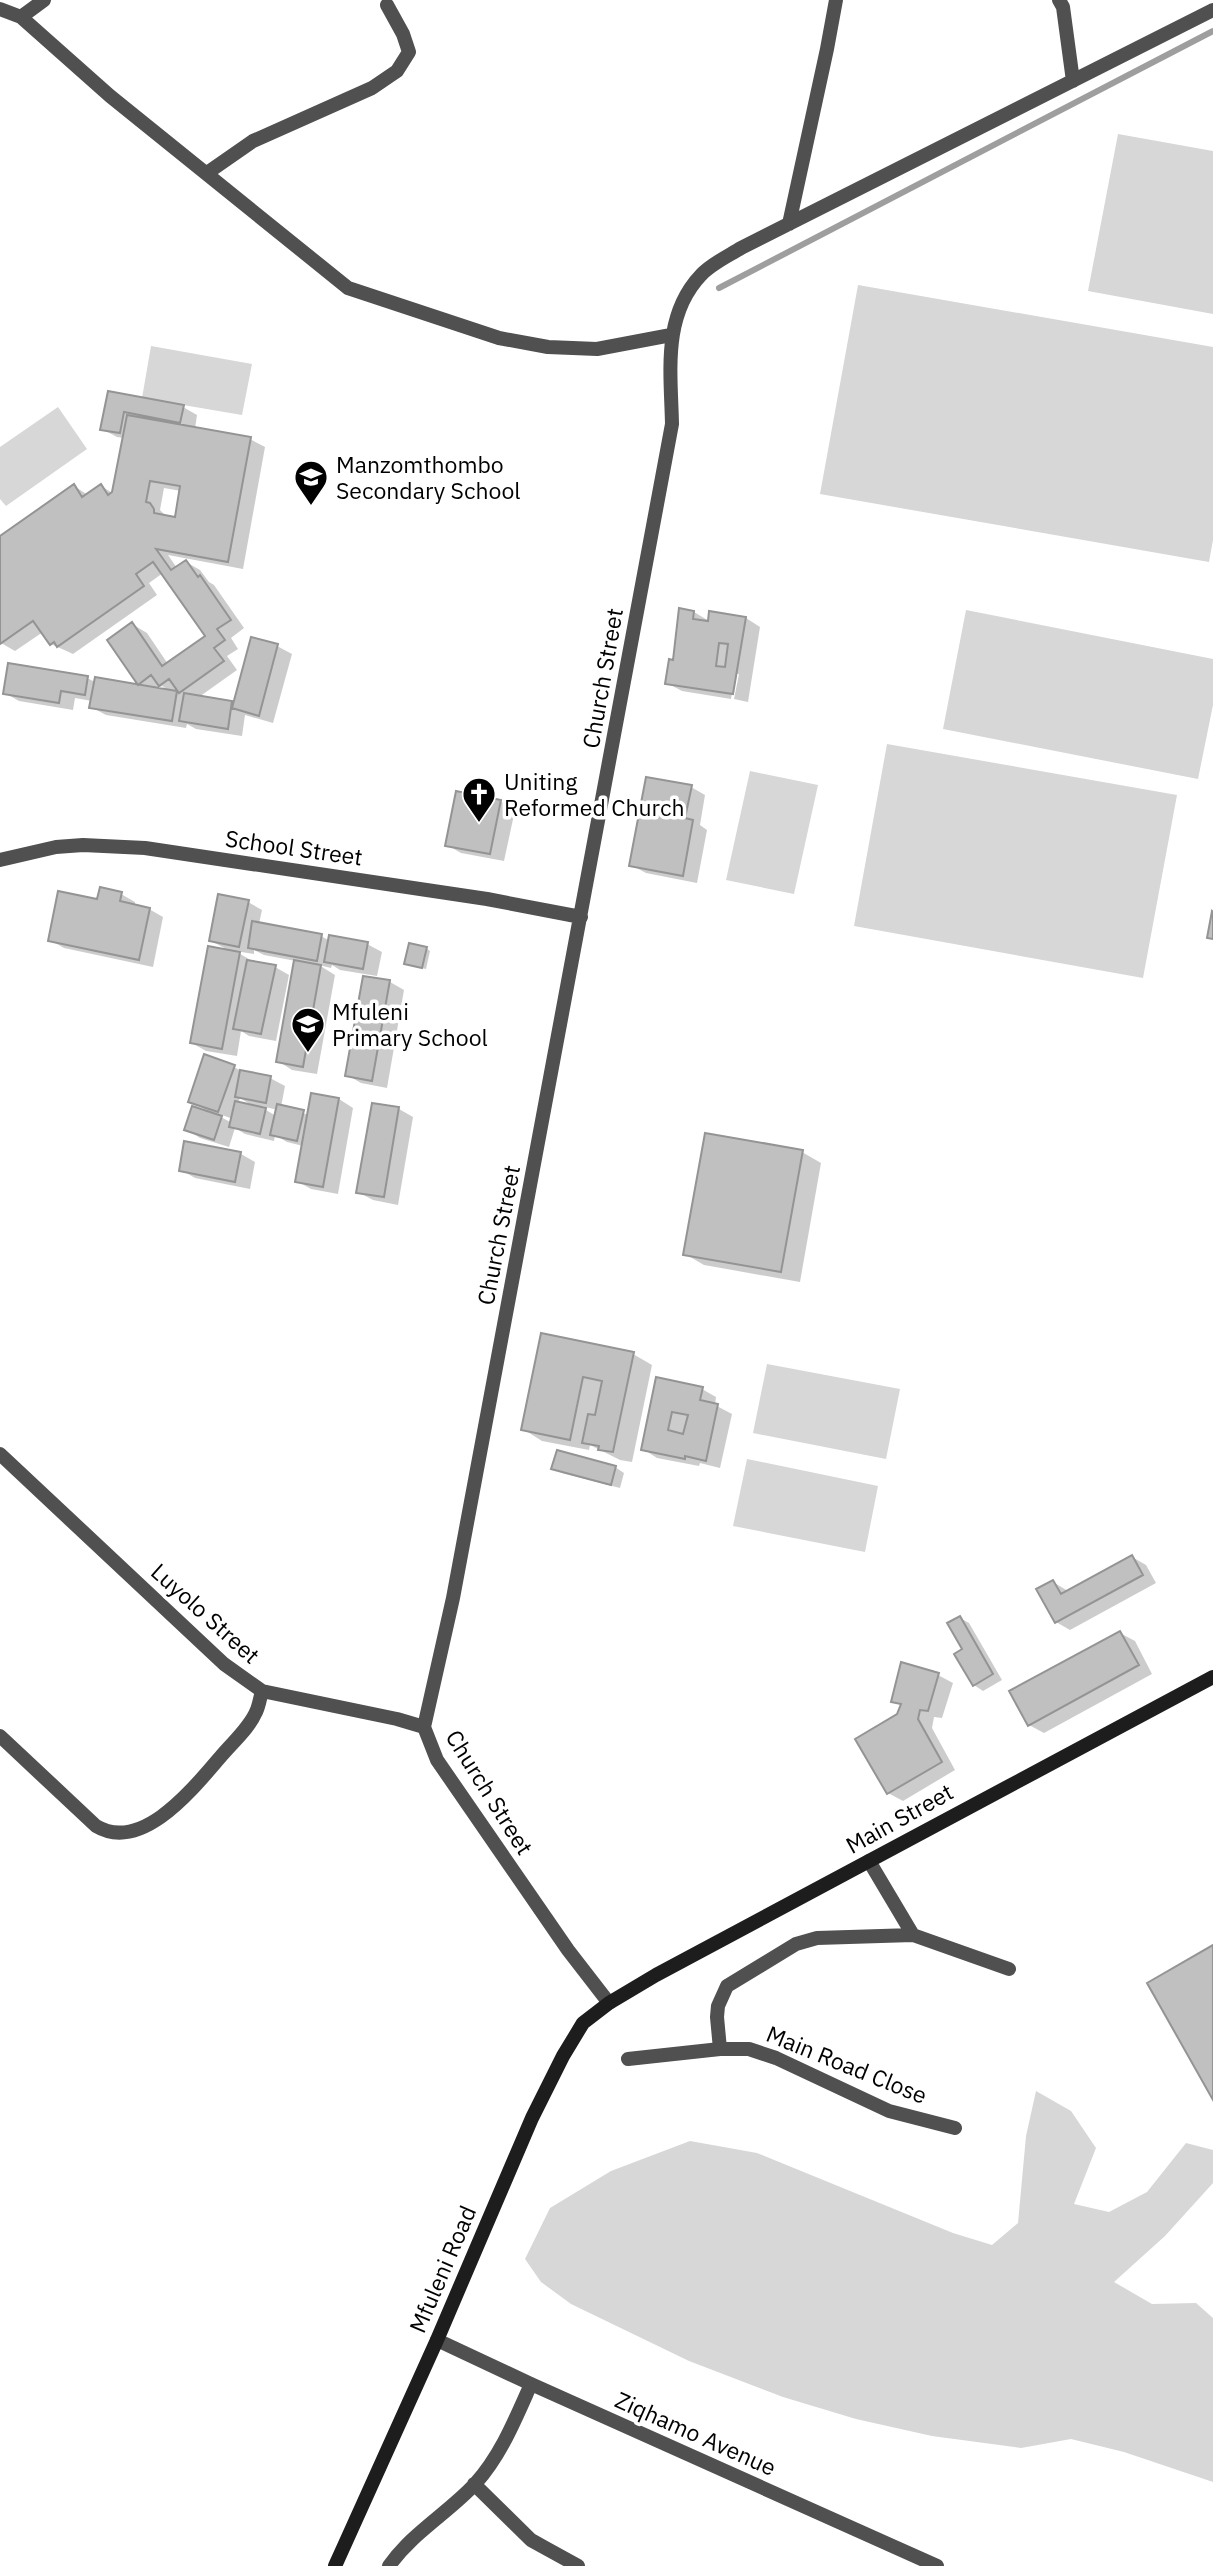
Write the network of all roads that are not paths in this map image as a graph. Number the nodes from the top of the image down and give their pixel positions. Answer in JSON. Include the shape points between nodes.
{"nodes":[{"id":1,"x":44,"y":0,"type":"edge"},
{"id":2,"x":836,"y":0,"type":"edge"},
{"id":3,"x":1059,"y":0,"type":"edge"},
{"id":4,"x":387,"y":5,"type":"dead end"},
{"id":5,"x":0,"y":9,"type":"edge"},
{"id":6,"x":1213,"y":10,"type":"edge"},
{"id":7,"x":21,"y":17,"type":"junction"},
{"id":8,"x":1073,"y":81,"type":"junction"},
{"id":9,"x":207,"y":173,"type":"junction"},
{"id":10,"x":789,"y":224,"type":"junction"},
{"id":11,"x":671,"y":335,"type":"junction"},
{"id":12,"x":0,"y":860,"type":"edge"},
{"id":13,"x":581,"y":917,"type":"junction"},
{"id":14,"x":0,"y":1454,"type":"edge"},
{"id":15,"x":1213,"y":1677,"type":"edge"},
{"id":16,"x":262,"y":1691,"type":"junction"},
{"id":17,"x":424,"y":1727,"type":"junction"},
{"id":18,"x":0,"y":1736,"type":"edge"},
{"id":19,"x":869,"y":1861,"type":"junction"},
{"id":20,"x":913,"y":1935,"type":"junction"},
{"id":21,"x":1009,"y":1969,"type":"dead end"},
{"id":22,"x":608,"y":2003,"type":"junction"},
{"id":23,"x":720,"y":2049,"type":"junction"},
{"id":24,"x":628,"y":2059,"type":"dead end"},
{"id":25,"x":955,"y":2128,"type":"dead end"},
{"id":26,"x":437,"y":2340,"type":"junction"},
{"id":27,"x":531,"y":2385,"type":"junction"},
{"id":28,"x":474,"y":2484,"type":"junction"},
{"id":29,"x":556,"y":2561,"type":"edge"},
{"id":30,"x":335,"y":2566,"type":"edge"},
{"id":31,"x":388,"y":2566,"type":"edge"},
{"id":32,"x":578,"y":2566,"type":"edge"},
{"id":33,"x":937,"y":2566,"type":"edge"}],
"edges":[{"from":1,"to":7,"type":"street"},
{"from":2,"to":10,"type":"street"},
{"from":3,"to":8,"type":"street"},
{"from":4,"to":9,"type":"street","via":[[409,51],[397,71],[349,100],[253,141]]},
{"from":5,"to":7,"type":"street"},
{"from":6,"to":8,"type":"street","name":"Church Street"},
{"from":7,"to":9,"type":"street"},
{"from":8,"to":10,"type":"street","name":"Church Street"},
{"from":9,"to":11,"type":"street","via":[[348,288],[499,338],[548,347],[597,349]]},
{"from":10,"to":11,"type":"street","name":"Church Street","via":[[702,274],[682,301]]},
{"from":11,"to":13,"type":"street","name":"Church Street","via":[[672,424]]},
{"from":12,"to":13,"type":"street","name":"School Street","via":[[56,847],[145,848]]},
{"from":13,"to":17,"type":"street","name":"Church Street","via":[[453,1598]]},
{"from":14,"to":16,"type":"street","name":"Luyolo Street","via":[[223,1664]]},
{"from":15,"to":19,"type":"street","name":"Main Street"},
{"from":16,"to":17,"type":"street","name":"Luyolo Street"},
{"from":16,"to":18,"type":"street","via":[[249,1724],[193,1788],[155,1821],[125,1833],[96,1825]]},
{"from":17,"to":22,"type":"street","name":"Church Street","via":[[437,1760]]},
{"from":19,"to":20,"type":"street"},
{"from":19,"to":22,"type":"street","name":"Main Street"},
{"from":20,"to":21,"type":"street"},
{"from":20,"to":23,"type":"street","via":[[817,1938],[783,1951],[727,1986],[717,2017]]},
{"from":22,"to":26,"type":"street","name":"Mfuleni Road","via":[[583,2023],[563,2056]]},
{"from":23,"to":24,"type":"street","name":"Main Road Close"},
{"from":23,"to":25,"type":"street","name":"Main Road Close","via":[[764,2053],[889,2110]]},
{"from":26,"to":27,"type":"street","name":"Ziqhamo Avenue"},
{"from":26,"to":30,"type":"street","name":"Mfuleni Road"},
{"from":27,"to":28,"type":"street","via":[[499,2452]]},
{"from":27,"to":33,"type":"street","name":"Ziqhamo Avenue"},
{"from":28,"to":29,"type":"street"},
{"from":28,"to":31,"type":"street"},
{"from":29,"to":32,"type":"street"}]}
